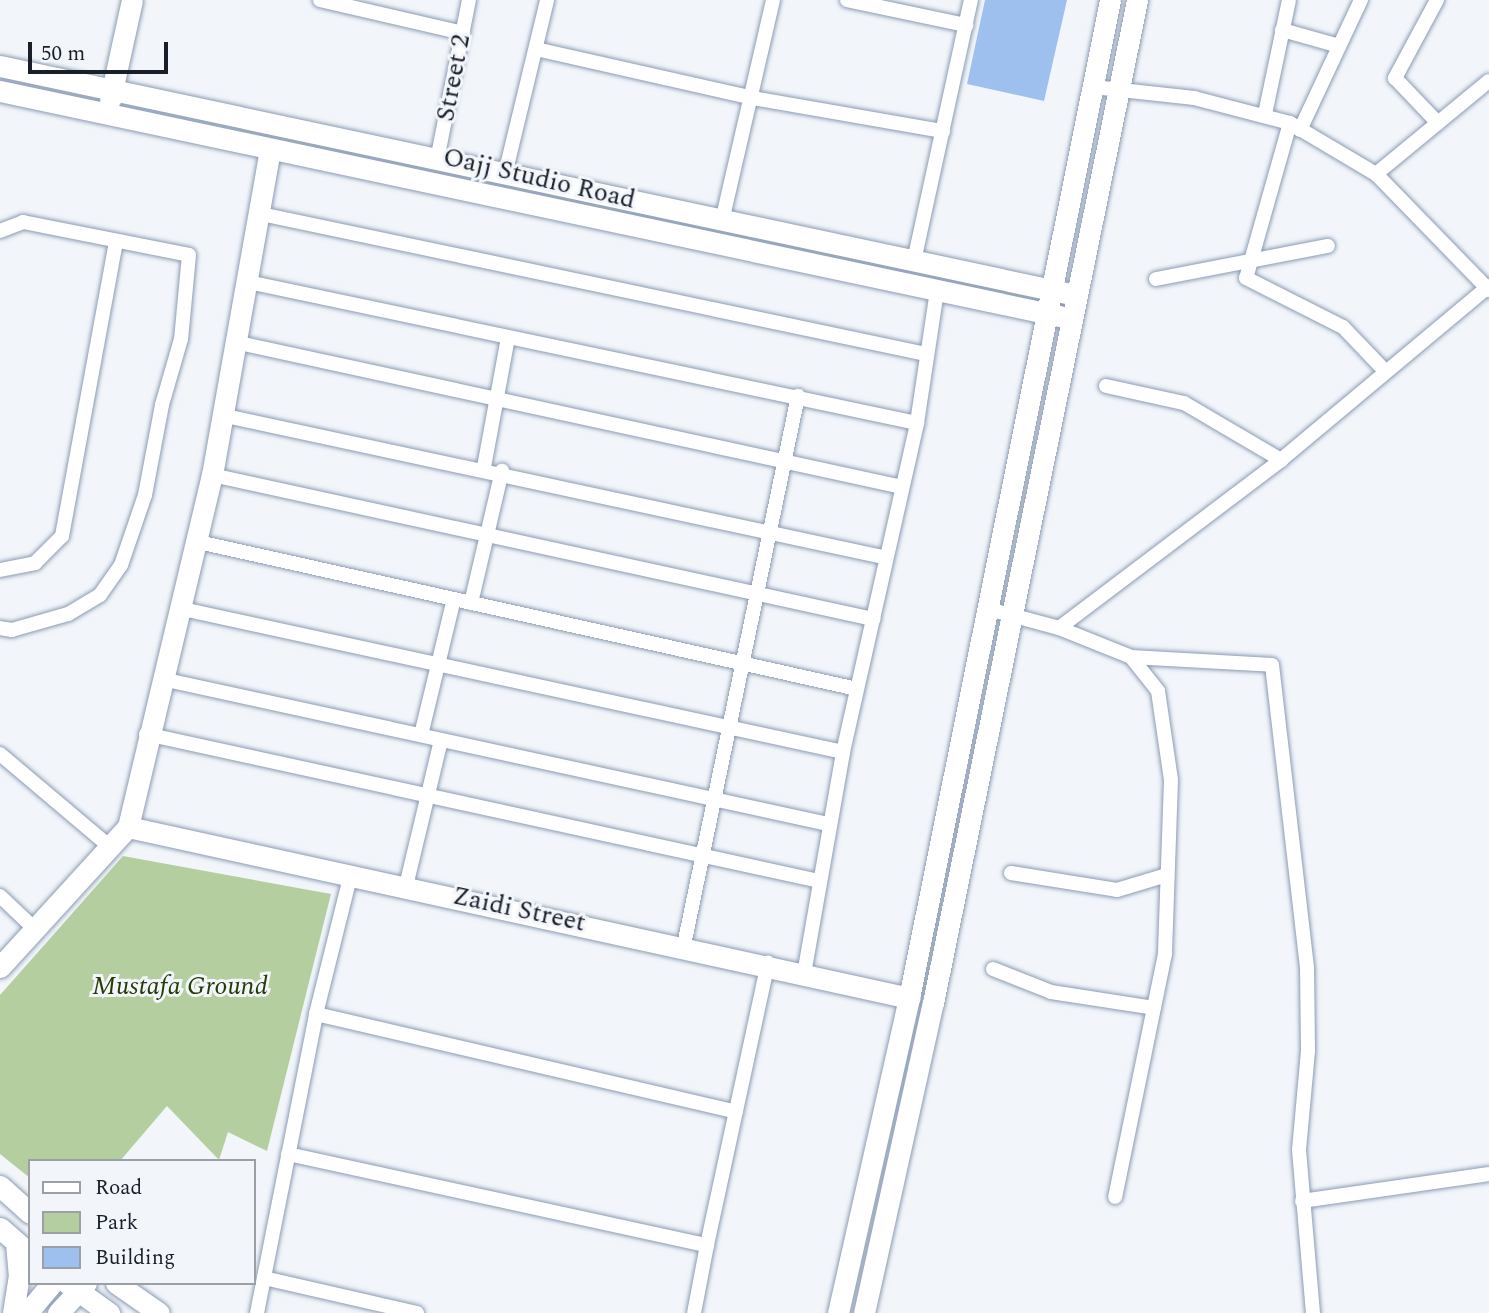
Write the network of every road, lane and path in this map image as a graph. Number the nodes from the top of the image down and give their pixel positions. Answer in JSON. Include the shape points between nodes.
{"nodes":[{"id":1,"x":132,"y":0,"type":"edge"},
{"id":2,"x":320,"y":0,"type":"edge"},
{"id":3,"x":469,"y":0,"type":"edge"},
{"id":4,"x":547,"y":0,"type":"edge"},
{"id":5,"x":773,"y":0,"type":"edge"},
{"id":6,"x":847,"y":0,"type":"edge"},
{"id":7,"x":971,"y":0,"type":"edge"},
{"id":8,"x":1110,"y":0,"type":"edge"},
{"id":9,"x":1137,"y":0,"type":"edge"},
{"id":10,"x":1289,"y":0,"type":"edge"},
{"id":11,"x":1361,"y":0,"type":"edge"},
{"id":12,"x":1437,"y":0,"type":"edge"},
{"id":13,"x":966,"y":24,"type":"junction"},
{"id":14,"x":1282,"y":30,"type":"junction"},
{"id":15,"x":463,"y":33,"type":"junction"},
{"id":16,"x":1339,"y":46,"type":"junction"},
{"id":17,"x":536,"y":49,"type":"junction"},
{"id":18,"x":0,"y":66,"type":"edge"},
{"id":19,"x":1489,"y":81,"type":"edge"},
{"id":20,"x":1093,"y":87,"type":"junction"},
{"id":21,"x":113,"y":89,"type":"junction"},
{"id":22,"x":1119,"y":90,"type":"junction"},
{"id":23,"x":0,"y":91,"type":"edge"},
{"id":24,"x":753,"y":98,"type":"junction"},
{"id":25,"x":1265,"y":114,"type":"junction"},
{"id":26,"x":107,"y":116,"type":"junction"},
{"id":27,"x":1438,"y":123,"type":"junction"},
{"id":28,"x":1295,"y":126,"type":"junction"},
{"id":29,"x":275,"y":127,"type":"junction"},
{"id":30,"x":943,"y":131,"type":"junction"},
{"id":31,"x":270,"y":151,"type":"junction"},
{"id":32,"x":438,"y":155,"type":"junction"},
{"id":33,"x":506,"y":170,"type":"junction"},
{"id":34,"x":1376,"y":174,"type":"junction"},
{"id":35,"x":261,"y":214,"type":"junction"},
{"id":36,"x":722,"y":221,"type":"junction"},
{"id":37,"x":0,"y":230,"type":"edge"},
{"id":38,"x":116,"y":241,"type":"junction"},
{"id":39,"x":1328,"y":246,"type":"dead end"},
{"id":40,"x":914,"y":261,"type":"junction"},
{"id":41,"x":1246,"y":264,"type":"junction"},
{"id":42,"x":1156,"y":279,"type":"dead end"},
{"id":43,"x":248,"y":282,"type":"junction"},
{"id":44,"x":1488,"y":288,"type":"edge"},
{"id":45,"x":937,"y":290,"type":"junction"},
{"id":46,"x":1052,"y":290,"type":"junction"},
{"id":47,"x":1077,"y":295,"type":"junction"},
{"id":48,"x":1047,"y":314,"type":"junction"},
{"id":49,"x":1072,"y":319,"type":"junction"},
{"id":50,"x":508,"y":337,"type":"junction"},
{"id":51,"x":239,"y":343,"type":"junction"},
{"id":52,"x":926,"y":354,"type":"junction"},
{"id":53,"x":1385,"y":371,"type":"junction"},
{"id":54,"x":1106,"y":386,"type":"dead end"},
{"id":55,"x":798,"y":396,"type":"junction"},
{"id":56,"x":496,"y":399,"type":"junction"},
{"id":57,"x":221,"y":415,"type":"junction"},
{"id":58,"x":917,"y":423,"type":"junction"},
{"id":59,"x":1281,"y":460,"type":"junction"},
{"id":60,"x":785,"y":461,"type":"junction"},
{"id":61,"x":484,"y":467,"type":"junction"},
{"id":62,"x":502,"y":471,"type":"junction"},
{"id":63,"x":212,"y":475,"type":"junction"},
{"id":64,"x":902,"y":487,"type":"junction"},
{"id":65,"x":770,"y":530,"type":"junction"},
{"id":66,"x":487,"y":535,"type":"junction"},
{"id":67,"x":194,"y":541,"type":"junction"},
{"id":68,"x":883,"y":557,"type":"junction"},
{"id":69,"x":0,"y":570,"type":"edge"},
{"id":70,"x":757,"y":593,"type":"junction"},
{"id":71,"x":454,"y":599,"type":"junction"},
{"id":72,"x":471,"y":603,"type":"junction"},
{"id":73,"x":178,"y":608,"type":"junction"},
{"id":74,"x":985,"y":608,"type":"junction"},
{"id":75,"x":1010,"y":615,"type":"junction"},
{"id":76,"x":873,"y":619,"type":"junction"},
{"id":77,"x":0,"y":628,"type":"edge"},
{"id":78,"x":1059,"y":628,"type":"junction"},
{"id":79,"x":1131,"y":657,"type":"junction"},
{"id":80,"x":438,"y":664,"type":"junction"},
{"id":81,"x":743,"y":664,"type":"junction"},
{"id":82,"x":162,"y":679,"type":"junction"},
{"id":83,"x":857,"y":689,"type":"junction"},
{"id":84,"x":730,"y":727,"type":"junction"},
{"id":85,"x":146,"y":734,"type":"junction"},
{"id":86,"x":421,"y":735,"type":"junction"},
{"id":87,"x":441,"y":740,"type":"junction"},
{"id":88,"x":843,"y":752,"type":"junction"},
{"id":89,"x":0,"y":754,"type":"edge"},
{"id":90,"x":428,"y":796,"type":"junction"},
{"id":91,"x":715,"y":799,"type":"junction"},
{"id":92,"x":828,"y":824,"type":"junction"},
{"id":93,"x":128,"y":827,"type":"junction"},
{"id":94,"x":110,"y":847,"type":"junction"},
{"id":95,"x":703,"y":856,"type":"junction"},
{"id":96,"x":1012,"y":873,"type":"dead end"},
{"id":97,"x":351,"y":874,"type":"junction"},
{"id":98,"x":1167,"y":875,"type":"junction"},
{"id":99,"x":819,"y":881,"type":"junction"},
{"id":100,"x":406,"y":886,"type":"junction"},
{"id":101,"x":0,"y":896,"type":"edge"},
{"id":102,"x":37,"y":931,"type":"junction"},
{"id":103,"x":684,"y":945,"type":"junction"},
{"id":104,"x":768,"y":963,"type":"junction"},
{"id":105,"x":0,"y":967,"type":"edge"},
{"id":106,"x":993,"y":969,"type":"dead end"},
{"id":107,"x":804,"y":974,"type":"junction"},
{"id":108,"x":909,"y":998,"type":"junction"},
{"id":109,"x":1154,"y":1008,"type":"junction"},
{"id":110,"x":316,"y":1014,"type":"junction"},
{"id":111,"x":736,"y":1112,"type":"junction"},
{"id":112,"x":288,"y":1154,"type":"junction"},
{"id":113,"x":1489,"y":1174,"type":"edge"},
{"id":114,"x":0,"y":1186,"type":"edge"},
{"id":115,"x":1115,"y":1196,"type":"dead end"},
{"id":116,"x":1302,"y":1201,"type":"junction"},
{"id":117,"x":28,"y":1211,"type":"edge"},
{"id":118,"x":15,"y":1241,"type":"edge"},
{"id":119,"x":707,"y":1245,"type":"junction"},
{"id":120,"x":264,"y":1278,"type":"junction"},
{"id":121,"x":50,"y":1285,"type":"edge"},
{"id":122,"x":119,"y":1285,"type":"edge"},
{"id":123,"x":77,"y":1286,"type":"edge"},
{"id":124,"x":13,"y":1313,"type":"edge"},
{"id":125,"x":27,"y":1313,"type":"edge"},
{"id":126,"x":58,"y":1313,"type":"edge"},
{"id":127,"x":109,"y":1313,"type":"edge"},
{"id":128,"x":159,"y":1313,"type":"edge"},
{"id":129,"x":257,"y":1313,"type":"edge"},
{"id":130,"x":417,"y":1313,"type":"edge"},
{"id":131,"x":694,"y":1313,"type":"edge"},
{"id":132,"x":838,"y":1313,"type":"edge"},
{"id":133,"x":864,"y":1313,"type":"edge"},
{"id":134,"x":1313,"y":1313,"type":"edge"}],
"edges":[{"from":1,"to":21,"type":"street"},
{"from":2,"to":15,"type":"street"},
{"from":3,"to":15,"type":"street","name":"Street 2"},
{"from":4,"to":17,"type":"street"},
{"from":5,"to":24,"type":"street"},
{"from":6,"to":13,"type":"street"},
{"from":7,"to":13,"type":"street"},
{"from":8,"to":20,"type":"street"},
{"from":9,"to":22,"type":"street"},
{"from":10,"to":14,"type":"street"},
{"from":11,"to":16,"type":"street"},
{"from":12,"to":27,"type":"street","via":[[1395,78]]},
{"from":13,"to":30,"type":"street"},
{"from":14,"to":16,"type":"street"},
{"from":14,"to":25,"type":"street"},
{"from":15,"to":32,"type":"street","name":"Street 2"},
{"from":16,"to":28,"type":"street"},
{"from":17,"to":24,"type":"street"},
{"from":17,"to":33,"type":"street"},
{"from":18,"to":21,"type":"street","name":"Oajj Studio Road"},
{"from":19,"to":27,"type":"street"},
{"from":20,"to":22,"type":"street"},
{"from":20,"to":46,"type":"street"},
{"from":21,"to":26,"type":"street"},
{"from":21,"to":29,"type":"street","name":"Oajj Studio Road"},
{"from":22,"to":25,"type":"street","via":[[1194,98]]},
{"from":22,"to":47,"type":"street"},
{"from":23,"to":26,"type":"street","name":"Oajj Studio Road"},
{"from":24,"to":30,"type":"street"},
{"from":24,"to":36,"type":"street"},
{"from":25,"to":28,"type":"street"},
{"from":26,"to":31,"type":"street","name":"Oajj Studio Road"},
{"from":27,"to":34,"type":"street"},
{"from":28,"to":34,"type":"street"},
{"from":28,"to":41,"type":"street"},
{"from":29,"to":31,"type":"street"},
{"from":29,"to":32,"type":"street","name":"Oajj Studio Road"},
{"from":30,"to":40,"type":"street"},
{"from":31,"to":35,"type":"street"},
{"from":31,"to":45,"type":"street","name":"Oajj Studio Road"},
{"from":32,"to":33,"type":"street","name":"Oajj Studio Road"},
{"from":33,"to":36,"type":"street","name":"Oajj Studio Road"},
{"from":34,"to":44,"type":"street"},
{"from":35,"to":43,"type":"street"},
{"from":35,"to":52,"type":"street"},
{"from":36,"to":40,"type":"street","name":"Oajj Studio Road"},
{"from":37,"to":38,"type":"street","via":[[23,222]]},
{"from":38,"to":69,"type":"street","via":[[62,536],[35,564]]},
{"from":38,"to":77,"type":"street","via":[[189,255],[181,339],[162,405],[145,495],[121,565],[100,595],[68,614],[12,630]]},
{"from":39,"to":41,"type":"street"},
{"from":40,"to":46,"type":"street","name":"Oajj Studio Road"},
{"from":41,"to":42,"type":"street"},
{"from":41,"to":53,"type":"street","via":[[1246,278],[1343,327]]},
{"from":43,"to":50,"type":"street"},
{"from":43,"to":51,"type":"street"},
{"from":44,"to":53,"type":"street"},
{"from":45,"to":48,"type":"street","name":"Oajj Studio Road"},
{"from":45,"to":52,"type":"street"},
{"from":46,"to":47,"type":"street","name":"Oajj Studio Road"},
{"from":46,"to":48,"type":"street"},
{"from":47,"to":49,"type":"street"},
{"from":48,"to":49,"type":"street","name":"Oajj Studio Road"},
{"from":48,"to":74,"type":"street"},
{"from":49,"to":75,"type":"street"},
{"from":50,"to":55,"type":"street"},
{"from":50,"to":56,"type":"street"},
{"from":51,"to":56,"type":"street"},
{"from":51,"to":57,"type":"street"},
{"from":52,"to":58,"type":"street"},
{"from":53,"to":59,"type":"street"},
{"from":54,"to":59,"type":"street","via":[[1184,403]]},
{"from":55,"to":58,"type":"street"},
{"from":55,"to":60,"type":"street"},
{"from":56,"to":60,"type":"street"},
{"from":56,"to":61,"type":"street"},
{"from":57,"to":61,"type":"street"},
{"from":57,"to":63,"type":"street"},
{"from":58,"to":64,"type":"street"},
{"from":59,"to":78,"type":"street"},
{"from":60,"to":64,"type":"street"},
{"from":60,"to":65,"type":"street"},
{"from":61,"to":62,"type":"street"},
{"from":62,"to":65,"type":"street"},
{"from":62,"to":66,"type":"street"},
{"from":63,"to":66,"type":"street"},
{"from":63,"to":67,"type":"street"},
{"from":64,"to":68,"type":"street"},
{"from":65,"to":68,"type":"street"},
{"from":65,"to":70,"type":"street"},
{"from":66,"to":70,"type":"street"},
{"from":66,"to":72,"type":"street"},
{"from":67,"to":71,"type":"street"},
{"from":67,"to":73,"type":"street"},
{"from":68,"to":76,"type":"street"},
{"from":70,"to":76,"type":"street"},
{"from":70,"to":81,"type":"street"},
{"from":71,"to":72,"type":"street"},
{"from":71,"to":80,"type":"street"},
{"from":72,"to":81,"type":"street"},
{"from":73,"to":80,"type":"street"},
{"from":73,"to":82,"type":"street"},
{"from":74,"to":75,"type":"street"},
{"from":74,"to":108,"type":"street"},
{"from":75,"to":78,"type":"street"},
{"from":75,"to":133,"type":"street","via":[[933,1003]]},
{"from":76,"to":83,"type":"street"},
{"from":78,"to":79,"type":"street"},
{"from":79,"to":98,"type":"street","via":[[1158,691],[1171,780]]},
{"from":79,"to":116,"type":"street","via":[[1272,665],[1307,967],[1308,1051],[1298,1150]]},
{"from":80,"to":84,"type":"street"},
{"from":80,"to":86,"type":"street"},
{"from":81,"to":83,"type":"street"},
{"from":81,"to":84,"type":"street"},
{"from":82,"to":85,"type":"street"},
{"from":82,"to":86,"type":"street"},
{"from":83,"to":88,"type":"street"},
{"from":84,"to":88,"type":"street"},
{"from":84,"to":91,"type":"street"},
{"from":85,"to":90,"type":"street"},
{"from":85,"to":93,"type":"street"},
{"from":86,"to":87,"type":"street"},
{"from":87,"to":90,"type":"street"},
{"from":87,"to":91,"type":"street"},
{"from":88,"to":92,"type":"street"},
{"from":89,"to":94,"type":"street"},
{"from":90,"to":95,"type":"street"},
{"from":90,"to":100,"type":"street"},
{"from":91,"to":92,"type":"street"},
{"from":91,"to":95,"type":"street"},
{"from":92,"to":99,"type":"street"},
{"from":93,"to":94,"type":"street"},
{"from":93,"to":97,"type":"street","name":"Zaidi Street"},
{"from":94,"to":102,"type":"street"},
{"from":95,"to":99,"type":"street"},
{"from":95,"to":103,"type":"street"},
{"from":96,"to":98,"type":"street","via":[[1117,890]]},
{"from":97,"to":100,"type":"street","name":"Zaidi Street"},
{"from":97,"to":110,"type":"street"},
{"from":98,"to":109,"type":"street","via":[[1165,954]]},
{"from":99,"to":107,"type":"street"},
{"from":100,"to":103,"type":"street","name":"Zaidi Street"},
{"from":101,"to":102,"type":"street"},
{"from":102,"to":105,"type":"street"},
{"from":103,"to":104,"type":"street","name":"Zaidi Street"},
{"from":104,"to":107,"type":"street","name":"Zaidi Street"},
{"from":104,"to":111,"type":"street"},
{"from":106,"to":109,"type":"street","via":[[1051,992]]},
{"from":107,"to":108,"type":"street","name":"Zaidi Street"},
{"from":108,"to":132,"type":"street"},
{"from":109,"to":115,"type":"street"},
{"from":110,"to":111,"type":"street"},
{"from":110,"to":112,"type":"street"},
{"from":111,"to":119,"type":"street"},
{"from":112,"to":119,"type":"street"},
{"from":112,"to":120,"type":"street"},
{"from":113,"to":116,"type":"street"},
{"from":114,"to":117,"type":"street"},
{"from":116,"to":134,"type":"street"},
{"from":118,"to":124,"type":"street","via":[[19,1277]]},
{"from":119,"to":131,"type":"street"},
{"from":120,"to":129,"type":"street"},
{"from":120,"to":130,"type":"street"},
{"from":121,"to":125,"type":"street"},
{"from":122,"to":128,"type":"street"},
{"from":123,"to":126,"type":"street"},
{"from":123,"to":127,"type":"street"}]}
